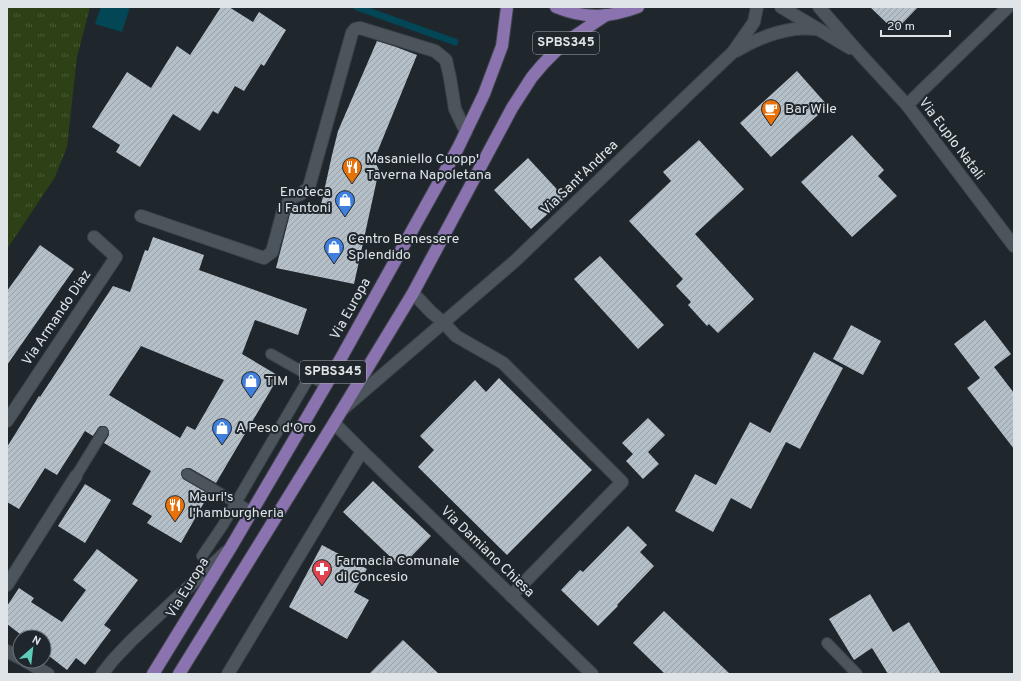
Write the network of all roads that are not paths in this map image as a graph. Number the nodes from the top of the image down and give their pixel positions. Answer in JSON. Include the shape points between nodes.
{"nodes":[{"id":1,"x":507,"y":7,"type":"edge"},
{"id":2,"x":556,"y":7,"type":"edge"},
{"id":3,"x":638,"y":7,"type":"edge"},
{"id":4,"x":757,"y":7,"type":"edge"},
{"id":5,"x":781,"y":7,"type":"edge"},
{"id":6,"x":819,"y":7,"type":"edge"},
{"id":7,"x":1008,"y":7,"type":"edge"},
{"id":8,"x":606,"y":15,"type":"junction"},
{"id":9,"x":818,"y":28,"type":"junction"},
{"id":10,"x":733,"y":52,"type":"junction"},
{"id":11,"x":860,"y":54,"type":"junction"},
{"id":12,"x":907,"y":105,"type":"junction"},
{"id":13,"x":466,"y":132,"type":"junction"},
{"id":14,"x":141,"y":216,"type":"dead end"},
{"id":15,"x":94,"y":237,"type":"dead end"},
{"id":16,"x":1014,"y":246,"type":"edge"},
{"id":17,"x":413,"y":293,"type":"junction"},
{"id":18,"x":444,"y":323,"type":"junction"},
{"id":19,"x":271,"y":354,"type":"dead end"},
{"id":20,"x":310,"y":376,"type":"junction"},
{"id":21,"x":326,"y":385,"type":"junction"},
{"id":22,"x":342,"y":410,"type":"junction"},
{"id":23,"x":7,"y":421,"type":"edge"},
{"id":24,"x":334,"y":423,"type":"junction"},
{"id":25,"x":103,"y":432,"type":"dead end"},
{"id":26,"x":362,"y":451,"type":"junction"},
{"id":27,"x":187,"y":474,"type":"dead end"},
{"id":28,"x":76,"y":476,"type":"joint"},
{"id":29,"x":236,"y":502,"type":"junction"},
{"id":30,"x":252,"y":512,"type":"junction"},
{"id":31,"x":231,"y":547,"type":"junction"},
{"id":32,"x":202,"y":556,"type":"dead end"},
{"id":33,"x":7,"y":585,"type":"edge"},
{"id":34,"x":511,"y":596,"type":"junction"},
{"id":35,"x":827,"y":643,"type":"dead end"},
{"id":36,"x":39,"y":669,"type":"edge"},
{"id":37,"x":48,"y":674,"type":"edge"},
{"id":38,"x":102,"y":674,"type":"edge"},
{"id":39,"x":153,"y":674,"type":"edge"},
{"id":40,"x":179,"y":674,"type":"edge"},
{"id":41,"x":228,"y":674,"type":"edge"},
{"id":42,"x":592,"y":674,"type":"edge"},
{"id":43,"x":857,"y":674,"type":"edge"}],
"edges":[{"from":1,"to":13,"type":"main road","name":"Via Europa","number":"SPBS345","via":[[502,46]]},
{"from":2,"to":8,"type":"main road","number":"SPBS345","via":[[587,16]]},
{"from":3,"to":8,"type":"main road","number":"SPBS345"},
{"from":4,"to":10,"type":"street","name":"Via Sant'Andrea","via":[[754,22]]},
{"from":5,"to":9,"type":"street","name":"Via Euplo Natali"},
{"from":6,"to":11,"type":"street","name":"Via Euplo Natali"},
{"from":7,"to":12,"type":"street"},
{"from":8,"to":17,"type":"main road","number":"SPBS345","via":[[563,44],[532,77],[512,108]]},
{"from":9,"to":10,"type":"street","name":"Via Sant'Andrea","via":[[774,34],[752,41]]},
{"from":9,"to":11,"type":"street","name":"Via Euplo Natali"},
{"from":10,"to":18,"type":"street","name":"Via Sant'Andrea","via":[[516,261]]},
{"from":11,"to":12,"type":"street","name":"Via Euplo Natali"},
{"from":12,"to":16,"type":"street","name":"Via Euplo Natali"},
{"from":13,"to":14,"type":"street","via":[[455,110],[446,60],[435,51],[360,28],[355,29],[309,187],[301,194],[290,198],[283,211],[272,252],[264,258]]},
{"from":13,"to":21,"type":"main road","name":"Via Europa","number":"SPBS345"},
{"from":15,"to":23,"type":"street","name":"Via Armando Diaz","via":[[116,256]]},
{"from":17,"to":18,"type":"street"},
{"from":17,"to":22,"type":"main road","number":"SPBS345"},
{"from":18,"to":22,"type":"street","name":"Via Sant'Andrea"},
{"from":18,"to":34,"type":"street","via":[[456,336],[503,364],[622,482]]},
{"from":19,"to":20,"type":"lane"},
{"from":20,"to":21,"type":"lane"},
{"from":20,"to":29,"type":"lane"},
{"from":21,"to":30,"type":"main road","name":"Via Europa","number":"SPBS345"},
{"from":22,"to":24,"type":"main road","number":"SPBS345"},
{"from":24,"to":26,"type":"street"},
{"from":24,"to":40,"type":"main road","number":"SPBS345"},
{"from":25,"to":28,"type":"lane"},
{"from":26,"to":34,"type":"street","name":"Via Damiano Chiesa"},
{"from":26,"to":41,"type":"street"},
{"from":27,"to":29,"type":"lane"},
{"from":28,"to":33,"type":"street"},
{"from":29,"to":30,"type":"lane"},
{"from":29,"to":32,"type":"lane"},
{"from":30,"to":31,"type":"main road","name":"Via Europa","number":"SPBS345"},
{"from":31,"to":38,"type":"street","via":[[132,640]]},
{"from":31,"to":39,"type":"main road","name":"Via Europa","number":"SPBS345"},
{"from":34,"to":42,"type":"street","name":"Via Damiano Chiesa"},
{"from":35,"to":43,"type":"lane"},
{"from":36,"to":37,"type":"street"}]}
